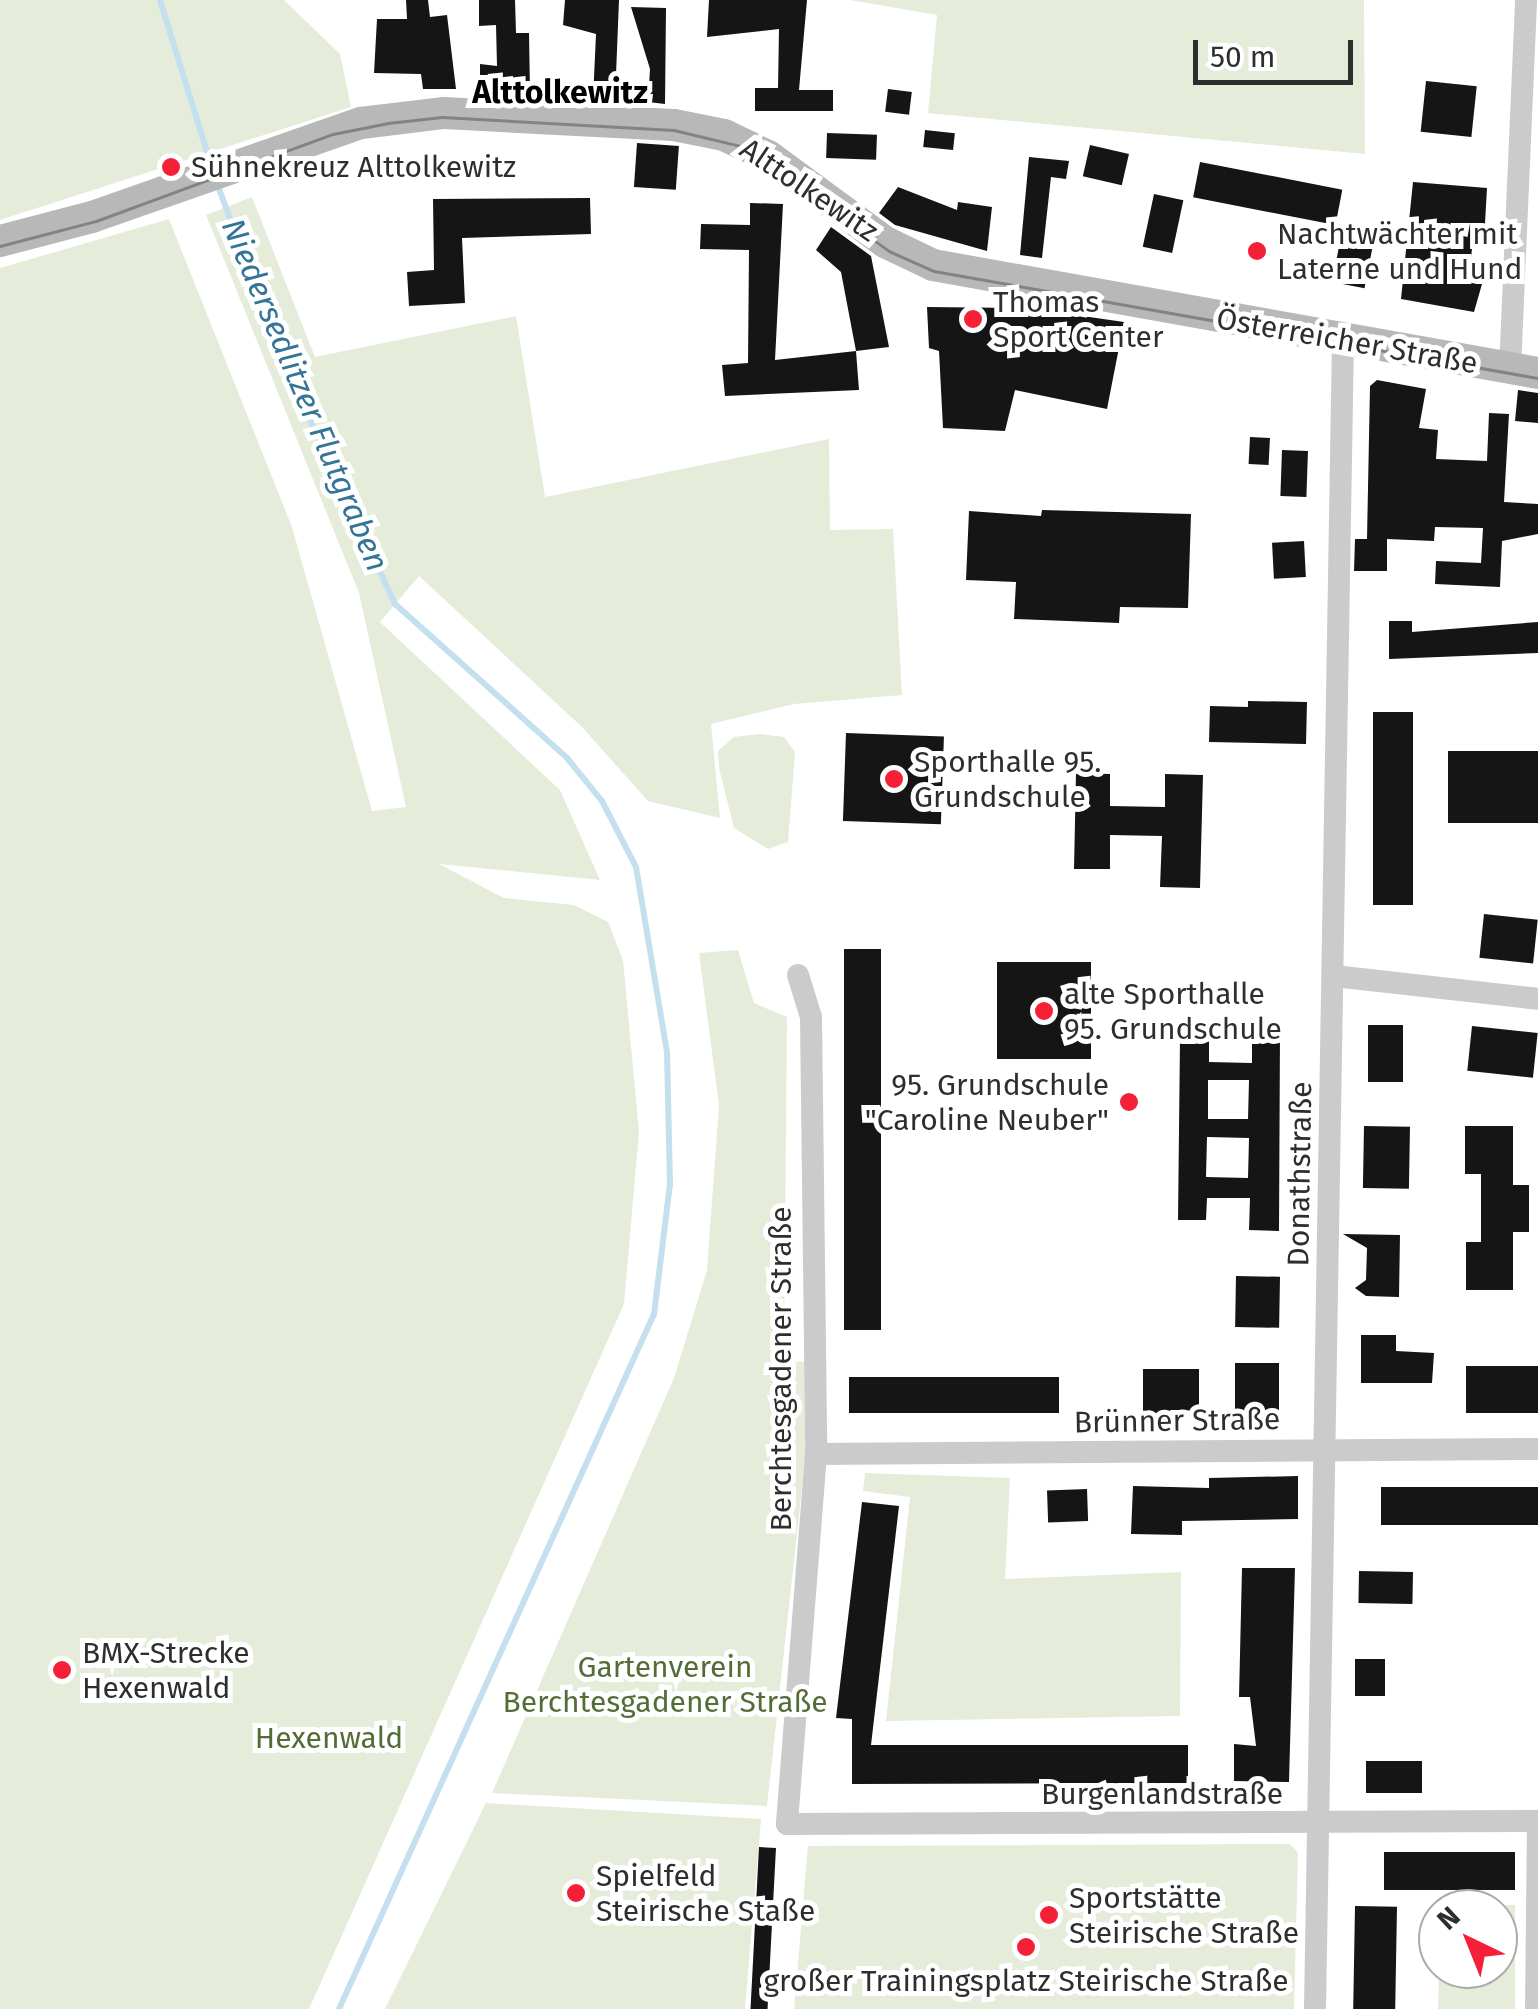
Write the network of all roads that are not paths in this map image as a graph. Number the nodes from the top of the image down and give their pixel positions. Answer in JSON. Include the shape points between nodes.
{"nodes":[{"id":1,"x":1530,"y":13,"type":"edge"},
{"id":2,"x":0,"y":241,"type":"edge"},
{"id":3,"x":1156,"y":308,"type":"joint"},
{"id":4,"x":1343,"y":340,"type":"junction"},
{"id":5,"x":1524,"y":371,"type":"edge"},
{"id":6,"x":798,"y":975,"type":"dead end"},
{"id":7,"x":1334,"y":976,"type":"junction"},
{"id":8,"x":1538,"y":999,"type":"edge"},
{"id":9,"x":1538,"y":1448,"type":"edge"},
{"id":10,"x":1326,"y":1450,"type":"junction"},
{"id":11,"x":816,"y":1454,"type":"junction"},
{"id":12,"x":1538,"y":1822,"type":"edge"},
{"id":13,"x":1319,"y":1823,"type":"junction"},
{"id":14,"x":787,"y":1824,"type":"joint"},
{"id":15,"x":1315,"y":2009,"type":"edge"},
{"id":16,"x":1536,"y":2009,"type":"edge"}],
"edges":[{"from":1,"to":5,"type":"street"},
{"from":2,"to":3,"type":"main road","name":"Alttolkewitz","via":[[179,187],[331,130],[424,115],[686,126],[768,156],[915,258]]},
{"from":3,"to":4,"type":"main road","name":"Österreicher Straße"},
{"from":4,"to":5,"type":"main road","name":"Österreicher Straße"},
{"from":4,"to":7,"type":"street","name":"Donathstraße"},
{"from":6,"to":11,"type":"street","name":"Berchtesgadener Straße","via":[[810,1017]]},
{"from":7,"to":8,"type":"street"},
{"from":7,"to":10,"type":"street","name":"Donathstraße"},
{"from":9,"to":10,"type":"street","name":"Brünner Straße"},
{"from":10,"to":11,"type":"street","name":"Brünner Straße"},
{"from":10,"to":13,"type":"street","name":"Donathstraße"},
{"from":11,"to":14,"type":"street","name":"Berchtesgadener Straße"},
{"from":12,"to":13,"type":"street","name":"Burgenlandstraße"},
{"from":12,"to":16,"type":"street"},
{"from":13,"to":14,"type":"street","name":"Burgenlandstraße"},
{"from":13,"to":15,"type":"street","name":"Donathstraße"}]}
